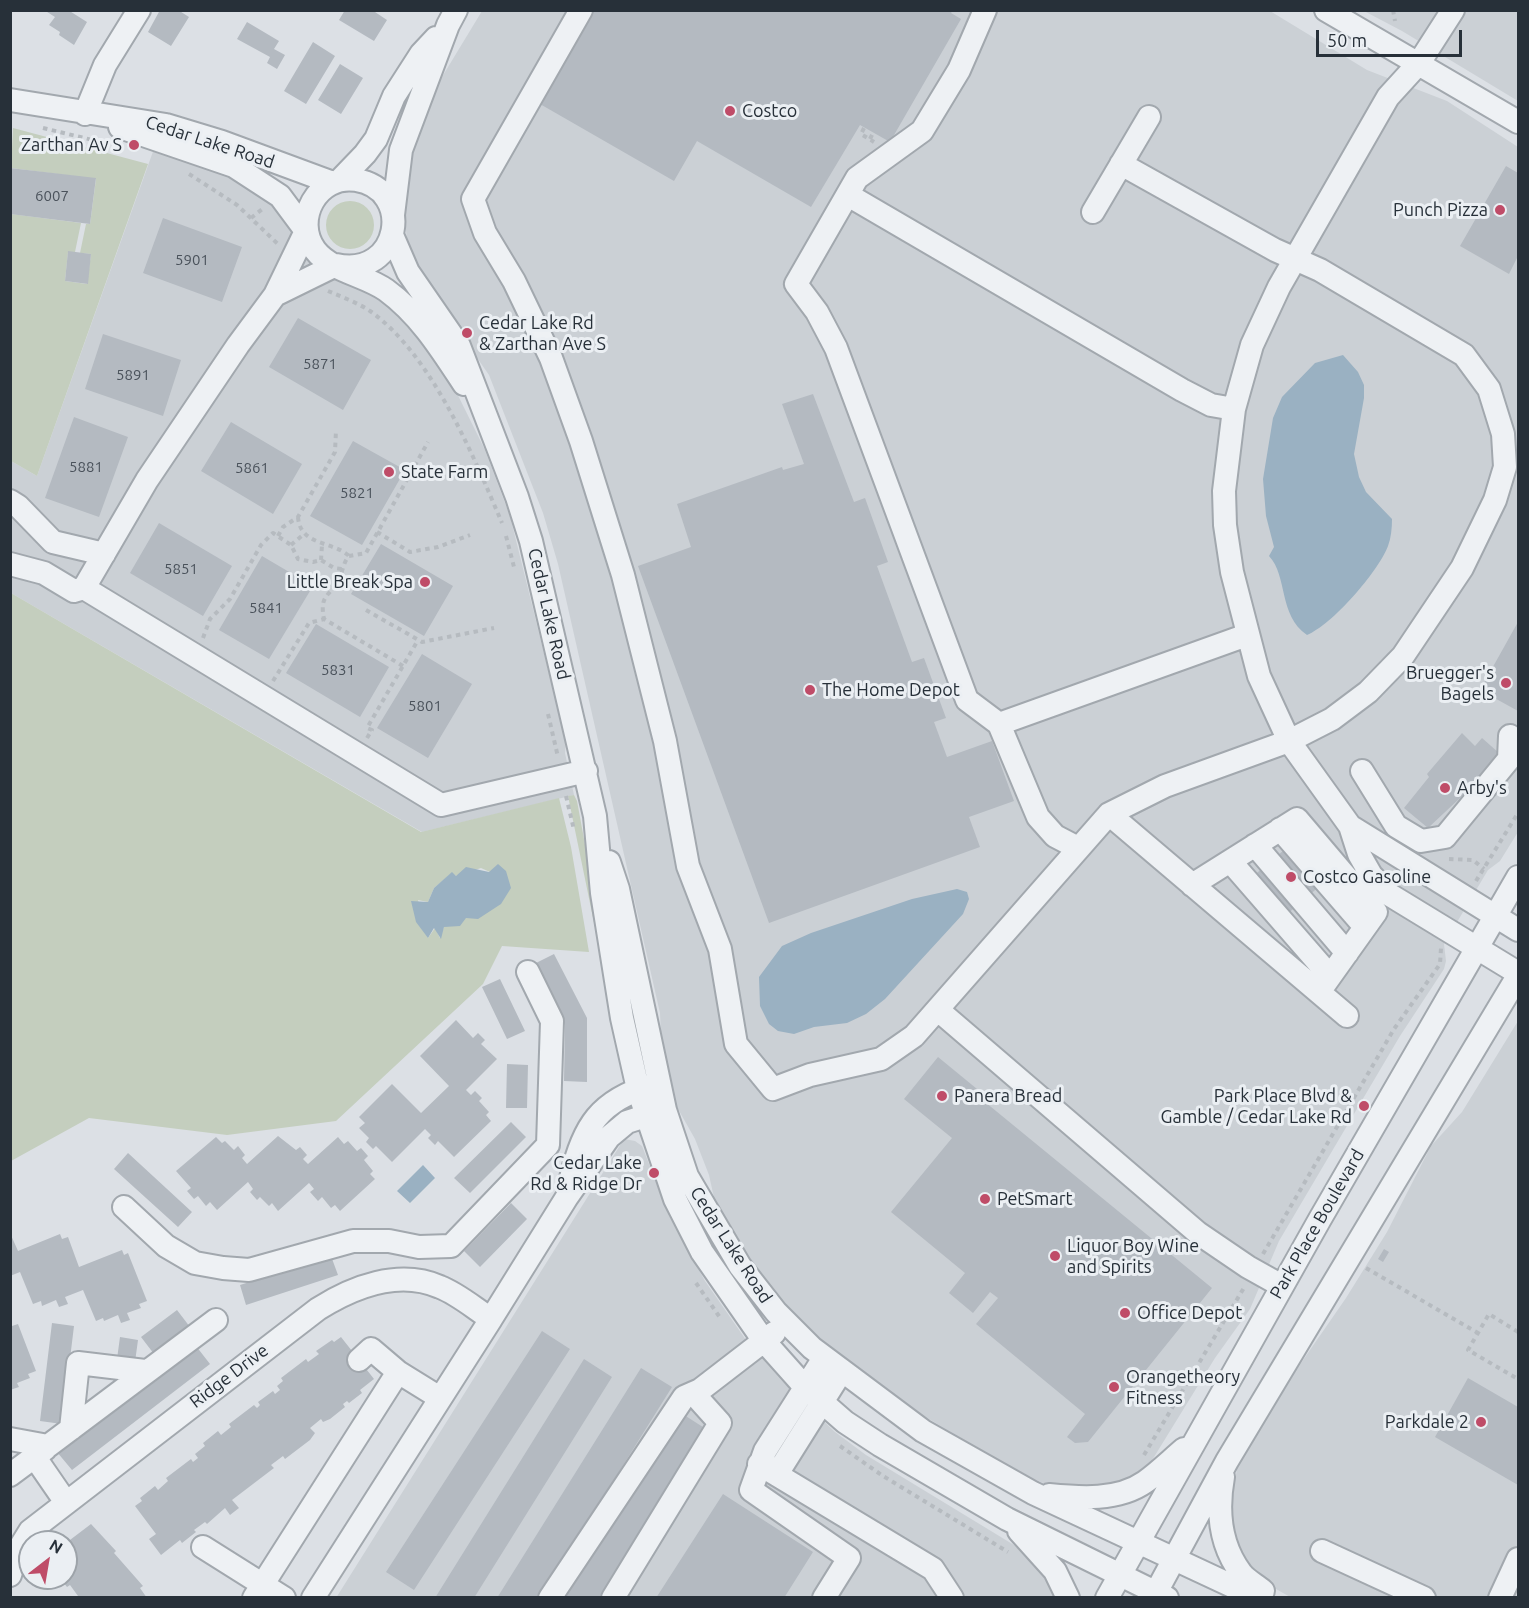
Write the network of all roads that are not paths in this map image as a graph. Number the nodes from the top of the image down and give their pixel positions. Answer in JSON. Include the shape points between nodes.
{"nodes":[{"id":1,"x":139,"y":10,"type":"edge"},
{"id":2,"x":581,"y":10,"type":"edge"},
{"id":3,"x":985,"y":10,"type":"edge"},
{"id":4,"x":1326,"y":10,"type":"edge"},
{"id":5,"x":1453,"y":10,"type":"edge"},
{"id":6,"x":452,"y":18,"type":"edge"},
{"id":7,"x":1419,"y":63,"type":"junction"},
{"id":8,"x":10,"y":100,"type":"edge"},
{"id":9,"x":85,"y":114,"type":"junction"},
{"id":10,"x":1149,"y":117,"type":"dead end"},
{"id":11,"x":1518,"y":122,"type":"edge"},
{"id":12,"x":1122,"y":164,"type":"junction"},
{"id":13,"x":336,"y":182,"type":"junction"},
{"id":14,"x":848,"y":195,"type":"junction"},
{"id":15,"x":1093,"y":212,"type":"dead end"},
{"id":16,"x":393,"y":225,"type":"junction"},
{"id":17,"x":306,"y":231,"type":"junction"},
{"id":18,"x":1295,"y":259,"type":"junction"},
{"id":19,"x":336,"y":265,"type":"junction"},
{"id":20,"x":276,"y":295,"type":"junction"},
{"id":21,"x":1234,"y":409,"type":"junction"},
{"id":22,"x":485,"y":416,"type":"junction"},
{"id":23,"x":10,"y":501,"type":"edge"},
{"id":24,"x":53,"y":542,"type":"junction"},
{"id":25,"x":104,"y":554,"type":"junction"},
{"id":26,"x":10,"y":564,"type":"edge"},
{"id":27,"x":44,"y":573,"type":"junction"},
{"id":28,"x":84,"y":588,"type":"junction"},
{"id":29,"x":1247,"y":635,"type":"junction"},
{"id":30,"x":999,"y":724,"type":"junction"},
{"id":31,"x":1510,"y":736,"type":"dead end"},
{"id":32,"x":1289,"y":741,"type":"junction"},
{"id":33,"x":586,"y":771,"type":"junction"},
{"id":34,"x":1362,"y":771,"type":"dead end"},
{"id":35,"x":1108,"y":814,"type":"junction"},
{"id":36,"x":595,"y":816,"type":"junction"},
{"id":37,"x":1350,"y":826,"type":"junction"},
{"id":38,"x":1261,"y":842,"type":"junction"},
{"id":39,"x":1078,"y":848,"type":"junction"},
{"id":40,"x":1518,"y":877,"type":"edge"},
{"id":41,"x":1192,"y":885,"type":"junction"},
{"id":42,"x":1495,"y":916,"type":"junction"},
{"id":43,"x":1518,"y":930,"type":"edge"},
{"id":44,"x":1476,"y":948,"type":"junction"},
{"id":45,"x":1346,"y":953,"type":"junction"},
{"id":46,"x":528,"y":972,"type":"dead end"},
{"id":47,"x":1518,"y":974,"type":"edge"},
{"id":48,"x":938,"y":1010,"type":"junction"},
{"id":49,"x":1347,"y":1016,"type":"dead end"},
{"id":50,"x":661,"y":1083,"type":"junction"},
{"id":51,"x":638,"y":1089,"type":"junction"},
{"id":52,"x":655,"y":1113,"type":"junction"},
{"id":53,"x":567,"y":1197,"type":"junction"},
{"id":54,"x":124,"y":1207,"type":"dead end"},
{"id":55,"x":419,"y":1247,"type":"junction"},
{"id":56,"x":415,"y":1279,"type":"junction"},
{"id":57,"x":1282,"y":1286,"type":"junction"},
{"id":58,"x":490,"y":1319,"type":"junction"},
{"id":59,"x":216,"y":1320,"type":"dead end"},
{"id":60,"x":786,"y":1323,"type":"junction"},
{"id":61,"x":764,"y":1341,"type":"junction"},
{"id":62,"x":824,"y":1358,"type":"junction"},
{"id":63,"x":359,"y":1360,"type":"dead end"},
{"id":64,"x":146,"y":1371,"type":"junction"},
{"id":65,"x":398,"y":1372,"type":"junction"},
{"id":66,"x":842,"y":1372,"type":"junction"},
{"id":67,"x":693,"y":1393,"type":"junction"},
{"id":68,"x":814,"y":1394,"type":"junction"},
{"id":69,"x":440,"y":1398,"type":"junction"},
{"id":70,"x":71,"y":1429,"type":"junction"},
{"id":71,"x":10,"y":1439,"type":"edge"},
{"id":72,"x":1195,"y":1439,"type":"junction"},
{"id":73,"x":41,"y":1451,"type":"junction"},
{"id":74,"x":1227,"y":1461,"type":"junction"},
{"id":75,"x":768,"y":1469,"type":"junction"},
{"id":76,"x":10,"y":1475,"type":"edge"},
{"id":77,"x":1033,"y":1493,"type":"junction"},
{"id":78,"x":65,"y":1501,"type":"junction"},
{"id":79,"x":1007,"y":1519,"type":"junction"},
{"id":80,"x":1139,"y":1542,"type":"junction"},
{"id":81,"x":203,"y":1547,"type":"dead end"},
{"id":82,"x":1322,"y":1551,"type":"dead end"},
{"id":83,"x":1174,"y":1559,"type":"junction"},
{"id":84,"x":1518,"y":1560,"type":"edge"},
{"id":85,"x":1120,"y":1574,"type":"junction"},
{"id":86,"x":10,"y":1575,"type":"edge"},
{"id":87,"x":259,"y":1591,"type":"edge"},
{"id":88,"x":1159,"y":1596,"type":"edge"},
{"id":89,"x":284,"y":1598,"type":"edge"},
{"id":90,"x":313,"y":1598,"type":"edge"},
{"id":91,"x":550,"y":1598,"type":"edge"},
{"id":92,"x":613,"y":1598,"type":"edge"},
{"id":93,"x":824,"y":1598,"type":"edge"},
{"id":94,"x":952,"y":1598,"type":"edge"},
{"id":95,"x":1068,"y":1598,"type":"edge"},
{"id":96,"x":1107,"y":1598,"type":"edge"},
{"id":97,"x":1258,"y":1598,"type":"edge"},
{"id":98,"x":1271,"y":1598,"type":"edge"},
{"id":99,"x":1424,"y":1598,"type":"edge"},
{"id":100,"x":1500,"y":1598,"type":"edge"}],
"edges":[{"from":1,"to":9,"type":"street","via":[[105,65]]},
{"from":2,"to":48,"type":"street","via":[[473,199],[485,233],[514,281],[551,358],[623,575],[665,741],[688,866],[720,949],[736,1044],[772,1089],[810,1075],[880,1059],[914,1036]]},
{"from":3,"to":14,"type":"street","via":[[959,70],[922,131],[857,178]]},
{"from":4,"to":7,"type":"street"},
{"from":5,"to":7,"type":"street"},
{"from":6,"to":13,"type":"street","via":[[421,54],[394,96],[376,139]]},
{"from":6,"to":16,"type":"street","via":[[401,150]]},
{"from":7,"to":11,"type":"street"},
{"from":7,"to":18,"type":"street","via":[[1404,100],[1334,220]]},
{"from":8,"to":9,"type":"street","name":"Cedar Lake Road"},
{"from":9,"to":13,"type":"street","name":"Cedar Lake Road","via":[[139,119],[193,133]]},
{"from":9,"to":17,"type":"street","name":"Cedar Lake Road","via":[[234,166],[280,196]]},
{"from":10,"to":12,"type":"street"},
{"from":12,"to":15,"type":"street"},
{"from":12,"to":18,"type":"street"},
{"from":13,"to":16,"type":"street","name":"Cedar Lake Road","via":[[358,180],[374,187],[386,199]]},
{"from":13,"to":17,"type":"street","via":[[319,192],[310,205]]},
{"from":14,"to":21,"type":"street","via":[[1182,390],[1211,405]]},
{"from":14,"to":30,"type":"street","via":[[796,284],[836,348],[967,700]]},
{"from":16,"to":19,"type":"street","via":[[388,246],[371,262]]},
{"from":16,"to":22,"type":"street","name":"Cedar Lake Road","via":[[408,272],[459,346]]},
{"from":17,"to":19,"type":"street","name":"Cedar Lake Road","via":[[317,253]]},
{"from":17,"to":20,"type":"street"},
{"from":18,"to":21,"type":"street","via":[[1252,345]]},
{"from":18,"to":32,"type":"street","via":[[1464,355],[1490,390],[1503,434],[1505,467],[1495,500],[1462,568],[1403,656],[1368,692],[1332,719]]},
{"from":19,"to":20,"type":"street"},
{"from":19,"to":22,"type":"street","name":"Cedar Lake Road","via":[[384,288],[420,320]]},
{"from":20,"to":25,"type":"street","via":[[147,480]]},
{"from":21,"to":29,"type":"street","via":[[1224,491],[1225,525]]},
{"from":22,"to":33,"type":"street","name":"Cedar Lake Road","via":[[518,496],[537,560]]},
{"from":23,"to":24,"type":"street"},
{"from":24,"to":25,"type":"street"},
{"from":24,"to":27,"type":"street"},
{"from":25,"to":28,"type":"street"},
{"from":26,"to":27,"type":"street"},
{"from":27,"to":28,"type":"street","via":[[74,591]]},
{"from":28,"to":33,"type":"street","via":[[441,805]]},
{"from":29,"to":30,"type":"street"},
{"from":29,"to":32,"type":"street","via":[[1259,676]]},
{"from":30,"to":39,"type":"street","via":[[1038,817],[1055,836]]},
{"from":31,"to":34,"type":"street","via":[[1509,759],[1445,837],[1421,841],[1396,826]]},
{"from":32,"to":35,"type":"street","via":[[1165,786]]},
{"from":32,"to":37,"type":"street"},
{"from":33,"to":36,"type":"street","name":"Cedar Lake Road"},
{"from":35,"to":39,"type":"street"},
{"from":35,"to":41,"type":"street"},
{"from":36,"to":50,"type":"street","name":"Cedar Lake Road","via":[[618,889]]},
{"from":36,"to":51,"type":"street","name":"Cedar Lake Road","via":[[602,894]]},
{"from":37,"to":42,"type":"street"},
{"from":37,"to":44,"type":"street","via":[[1371,875],[1390,895]]},
{"from":38,"to":41,"type":"street"},
{"from":38,"to":45,"type":"street"},
{"from":38,"to":45,"type":"street"},
{"from":38,"to":45,"type":"street","via":[[1297,819],[1376,912]]},
{"from":39,"to":48,"type":"street"},
{"from":40,"to":42,"type":"street","name":"Park Place Boulevard"},
{"from":41,"to":45,"type":"street"},
{"from":42,"to":43,"type":"street"},
{"from":42,"to":44,"type":"street","name":"Park Place Boulevard"},
{"from":44,"to":47,"type":"street"},
{"from":44,"to":57,"type":"street","name":"Park Place Boulevard"},
{"from":45,"to":49,"type":"street"},
{"from":46,"to":55,"type":"street","via":[[552,1021],[548,1145],[451,1246]]},
{"from":47,"to":74,"type":"street"},
{"from":48,"to":57,"type":"street","via":[[1198,1233]]},
{"from":50,"to":51,"type":"street"},
{"from":50,"to":52,"type":"street","name":"Cedar Lake Road"},
{"from":51,"to":52,"type":"street","name":"Cedar Lake Road"},
{"from":51,"to":53,"type":"street","via":[[619,1096],[601,1112],[584,1136]]},
{"from":52,"to":53,"type":"street","via":[[627,1122],[609,1137]]},
{"from":52,"to":60,"type":"street","name":"Cedar Lake Road","via":[[740,1266]]},
{"from":52,"to":61,"type":"street","name":"Cedar Lake Road","via":[[675,1199],[702,1252]]},
{"from":53,"to":58,"type":"street"},
{"from":54,"to":55,"type":"street","via":[[166,1246],[195,1263],[223,1268],[249,1270],[353,1240]]},
{"from":55,"to":56,"type":"street"},
{"from":56,"to":58,"type":"street","name":"Ridge Drive","via":[[440,1287]]},
{"from":56,"to":78,"type":"street","name":"Ridge Drive","via":[[374,1283],[344,1293],[318,1309]]},
{"from":57,"to":72,"type":"street","name":"Park Place Boulevard"},
{"from":58,"to":69,"type":"street"},
{"from":59,"to":64,"type":"street"},
{"from":60,"to":61,"type":"street"},
{"from":60,"to":62,"type":"street","name":"Cedar Lake Road"},
{"from":61,"to":67,"type":"street"},
{"from":61,"to":68,"type":"street","name":"Cedar Lake Road"},
{"from":62,"to":66,"type":"street","name":"Cedar Lake Road"},
{"from":62,"to":68,"type":"street"},
{"from":63,"to":65,"type":"street","via":[[371,1349]]},
{"from":64,"to":70,"type":"street"},
{"from":64,"to":70,"type":"street","via":[[78,1363]]},
{"from":65,"to":69,"type":"street"},
{"from":65,"to":87,"type":"street"},
{"from":66,"to":68,"type":"street"},
{"from":66,"to":77,"type":"street","name":"Cedar Lake Road","via":[[923,1431]]},
{"from":67,"to":91,"type":"street","via":[[673,1410]]},
{"from":67,"to":92,"type":"street","via":[[720,1423]]},
{"from":68,"to":75,"type":"street"},
{"from":68,"to":79,"type":"street","name":"Cedar Lake Road","via":[[845,1422],[880,1445]]},
{"from":69,"to":90,"type":"street"},
{"from":70,"to":73,"type":"street"},
{"from":71,"to":73,"type":"street"},
{"from":72,"to":77,"type":"street","via":[[1143,1484],[1122,1492],[1093,1498]]},
{"from":72,"to":80,"type":"street","name":"Park Place Boulevard"},
{"from":73,"to":76,"type":"street"},
{"from":73,"to":78,"type":"street"},
{"from":74,"to":83,"type":"street"},
{"from":74,"to":98,"type":"street","via":[[1219,1501],[1222,1533],[1241,1573]]},
{"from":75,"to":93,"type":"street","via":[[751,1490],[751,1503],[849,1558]]},
{"from":75,"to":94,"type":"street","via":[[933,1569]]},
{"from":77,"to":80,"type":"street","name":"Cedar Lake Road"},
{"from":78,"to":86,"type":"street","name":"Ridge Drive","via":[[30,1531],[17,1552]]},
{"from":79,"to":85,"type":"street","name":"Cedar Lake Road"},
{"from":79,"to":95,"type":"street","via":[[1054,1571]]},
{"from":80,"to":83,"type":"street","name":"Cedar Lake Road"},
{"from":80,"to":85,"type":"street","name":"Park Place Boulevard"},
{"from":81,"to":87,"type":"street"},
{"from":82,"to":99,"type":"street"},
{"from":83,"to":88,"type":"street"},
{"from":83,"to":97,"type":"street","name":"Cedar Lake Road"},
{"from":84,"to":100,"type":"street"},
{"from":85,"to":88,"type":"street","name":"Cedar Lake Road"},
{"from":85,"to":96,"type":"street"},
{"from":87,"to":89,"type":"street"}]}
